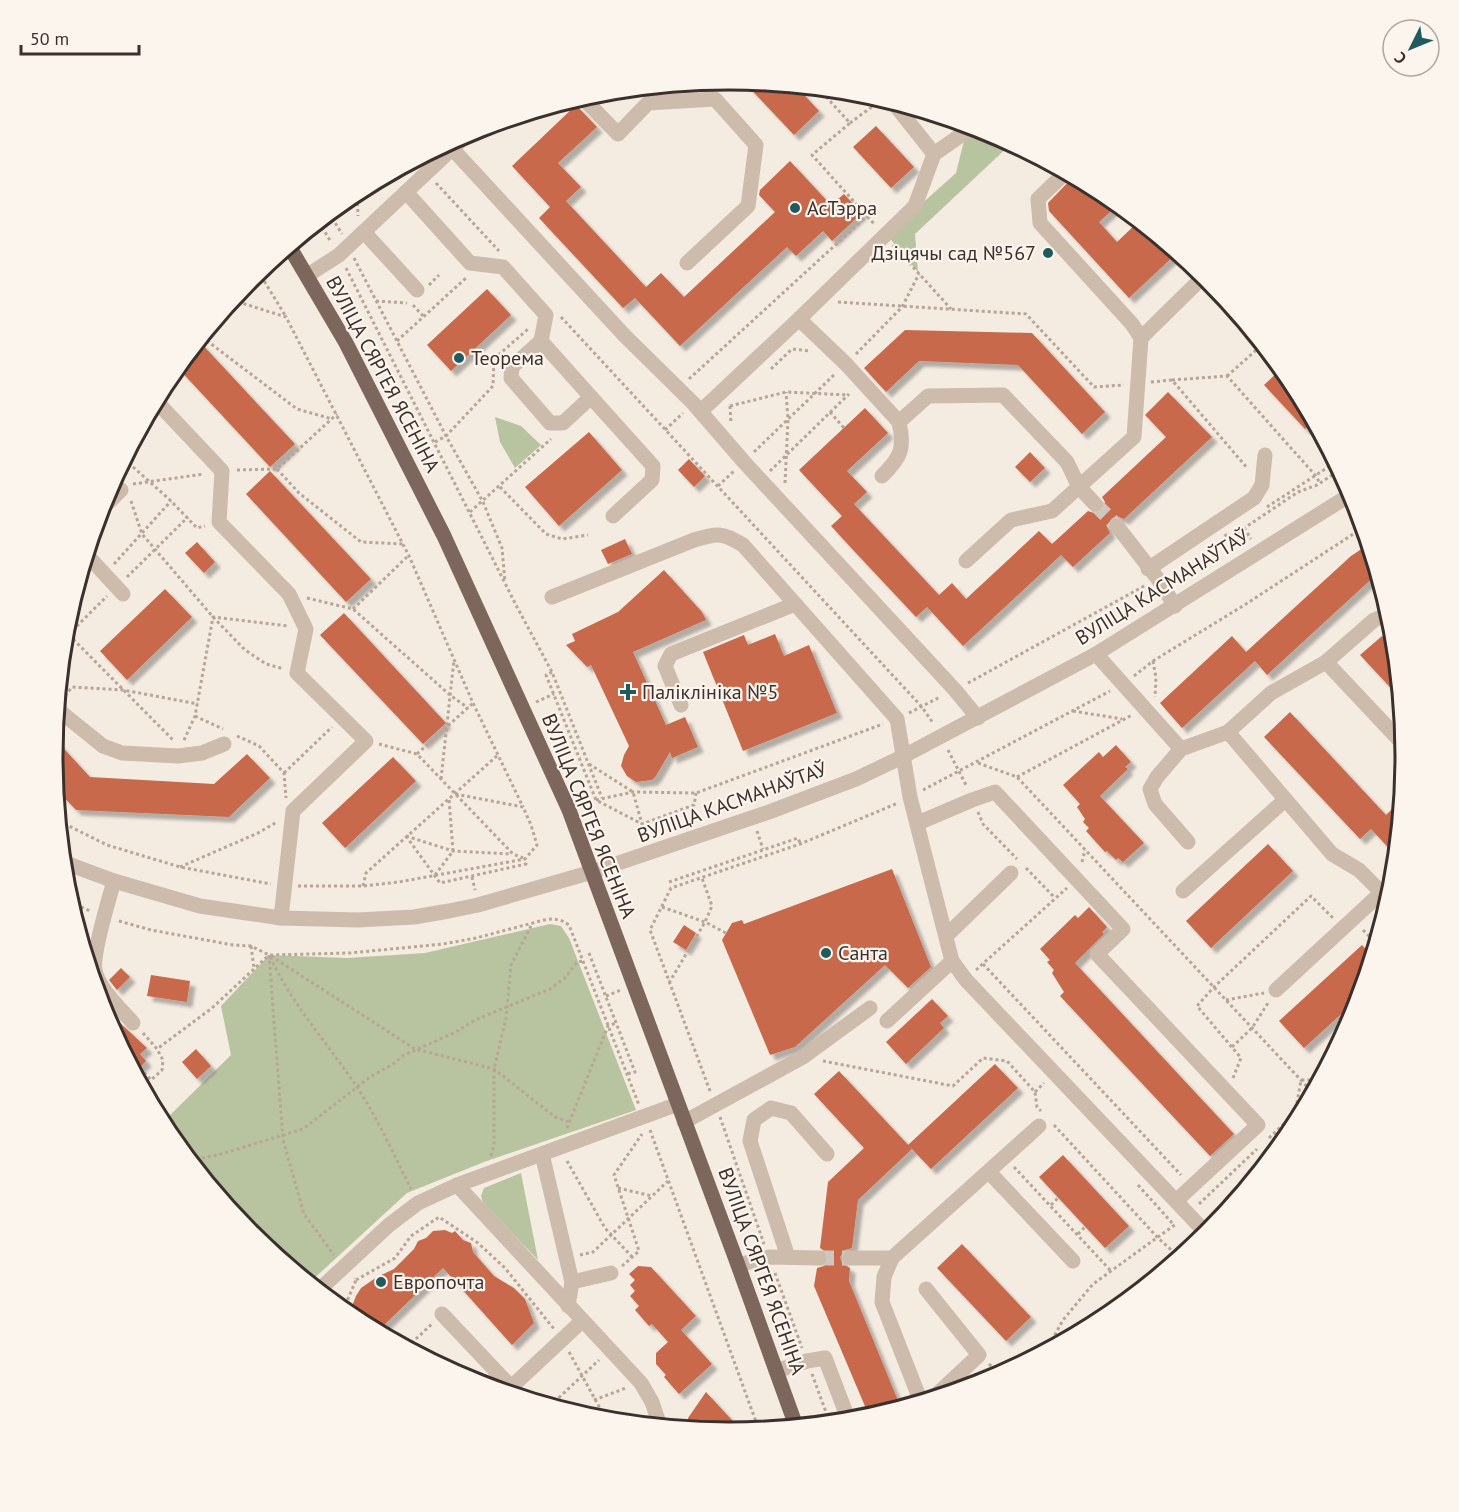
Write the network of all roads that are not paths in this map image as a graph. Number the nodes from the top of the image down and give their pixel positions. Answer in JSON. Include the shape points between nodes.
{"nodes":[{"id":1,"x":589,"y":104,"type":"edge"},
{"id":2,"x":901,"y":112,"type":"edge"},
{"id":3,"x":964,"y":132,"type":"edge"},
{"id":4,"x":453,"y":150,"type":"edge"},
{"id":5,"x":934,"y":153,"type":"junction"},
{"id":6,"x":441,"y":155,"type":"edge"},
{"id":7,"x":1060,"y":178,"type":"edge"},
{"id":8,"x":406,"y":192,"type":"junction"},
{"id":9,"x":364,"y":232,"type":"junction"},
{"id":10,"x":293,"y":252,"type":"edge"},
{"id":11,"x":687,"y":263,"type":"dead end"},
{"id":12,"x":308,"y":275,"type":"junction"},
{"id":13,"x":1197,"y":282,"type":"edge"},
{"id":14,"x":417,"y":290,"type":"dead end"},
{"id":15,"x":800,"y":319,"type":"junction"},
{"id":16,"x":1141,"y":338,"type":"junction"},
{"id":17,"x":541,"y":341,"type":"junction"},
{"id":18,"x":591,"y":398,"type":"junction"},
{"id":19,"x":162,"y":407,"type":"edge"},
{"id":20,"x":697,"y":407,"type":"junction"},
{"id":21,"x":899,"y":422,"type":"junction"},
{"id":22,"x":1265,"y":455,"type":"dead end"},
{"id":23,"x":882,"y":476,"type":"dead end"},
{"id":24,"x":1079,"y":487,"type":"junction"},
{"id":25,"x":123,"y":488,"type":"road end"},
{"id":26,"x":117,"y":494,"type":"edge"},
{"id":27,"x":1344,"y":499,"type":"edge"},
{"id":28,"x":1095,"y":504,"type":"tunnel mouth"},
{"id":29,"x":613,"y":516,"type":"dead end"},
{"id":30,"x":1117,"y":526,"type":"tunnel mouth"},
{"id":31,"x":92,"y":561,"type":"edge"},
{"id":32,"x":966,"y":561,"type":"dead end"},
{"id":33,"x":1153,"y":574,"type":"junction"},
{"id":34,"x":123,"y":594,"type":"dead end"},
{"id":35,"x":552,"y":597,"type":"dead end"},
{"id":36,"x":795,"y":604,"type":"junction"},
{"id":37,"x":1175,"y":606,"type":"junction"},
{"id":38,"x":1381,"y":617,"type":"edge"},
{"id":39,"x":1096,"y":654,"type":"junction"},
{"id":40,"x":1326,"y":662,"type":"junction"},
{"id":41,"x":681,"y":705,"type":"dead end"},
{"id":42,"x":64,"y":708,"type":"edge"},
{"id":43,"x":978,"y":718,"type":"junction"},
{"id":44,"x":1228,"y":732,"type":"junction"},
{"id":45,"x":1396,"y":735,"type":"edge"},
{"id":46,"x":225,"y":738,"type":"road end"},
{"id":47,"x":1181,"y":749,"type":"junction"},
{"id":48,"x":902,"y":757,"type":"junction"},
{"id":49,"x":1285,"y":800,"type":"junction"},
{"id":50,"x":918,"y":823,"type":"junction"},
{"id":51,"x":1188,"y":842,"type":"dead end"},
{"id":52,"x":73,"y":866,"type":"edge"},
{"id":53,"x":592,"y":872,"type":"junction"},
{"id":54,"x":1011,"y":873,"type":"dead end"},
{"id":55,"x":114,"y":881,"type":"junction"},
{"id":56,"x":1183,"y":891,"type":"dead end"},
{"id":57,"x":1382,"y":892,"type":"edge"},
{"id":58,"x":1380,"y":901,"type":"edge"},
{"id":59,"x":281,"y":918,"type":"junction"},
{"id":60,"x":946,"y":936,"type":"junction"},
{"id":61,"x":952,"y":961,"type":"junction"},
{"id":62,"x":96,"y":964,"type":"edge"},
{"id":63,"x":1276,"y":990,"type":"road end"},
{"id":64,"x":108,"y":996,"type":"edge"},
{"id":65,"x":870,"y":1008,"type":"dead end"},
{"id":66,"x":886,"y":1021,"type":"dead end"},
{"id":67,"x":133,"y":1023,"type":"road end"},
{"id":68,"x":678,"y":1104,"type":"junction"},
{"id":69,"x":684,"y":1122,"type":"junction"},
{"id":70,"x":1046,"y":1122,"type":"road end"},
{"id":71,"x":542,"y":1154,"type":"junction"},
{"id":72,"x":827,"y":1154,"type":"dead end"},
{"id":73,"x":988,"y":1172,"type":"junction"},
{"id":74,"x":457,"y":1185,"type":"junction"},
{"id":75,"x":1176,"y":1201,"type":"junction"},
{"id":76,"x":1201,"y":1227,"type":"edge"},
{"id":77,"x":789,"y":1257,"type":"junction"},
{"id":78,"x":819,"y":1258,"type":"tunnel mouth"},
{"id":79,"x":850,"y":1258,"type":"tunnel mouth"},
{"id":80,"x":892,"y":1258,"type":"junction"},
{"id":81,"x":1073,"y":1261,"type":"dead end"},
{"id":82,"x":738,"y":1265,"type":"junction"},
{"id":83,"x":611,"y":1273,"type":"road end"},
{"id":84,"x":572,"y":1282,"type":"junction"},
{"id":85,"x":324,"y":1285,"type":"edge"},
{"id":86,"x":926,"y":1289,"type":"dead end"},
{"id":87,"x":568,"y":1306,"type":"junction"},
{"id":88,"x":442,"y":1314,"type":"road end"},
{"id":89,"x":582,"y":1321,"type":"junction"},
{"id":90,"x":776,"y":1371,"type":"junction"},
{"id":91,"x":502,"y":1382,"type":"edge"},
{"id":92,"x":513,"y":1386,"type":"edge"},
{"id":93,"x":945,"y":1387,"type":"edge"},
{"id":94,"x":918,"y":1395,"type":"edge"},
{"id":95,"x":846,"y":1412,"type":"edge"},
{"id":96,"x":657,"y":1418,"type":"edge"},
{"id":97,"x":793,"y":1419,"type":"edge"}],
"edges":[{"from":1,"to":11,"type":"street","via":[[618,134],[648,103],[715,99],[756,145],[748,206]]},
{"from":2,"to":5,"type":"street"},
{"from":3,"to":5,"type":"street"},
{"from":4,"to":20,"type":"street","via":[[624,335]]},
{"from":5,"to":15,"type":"street","via":[[915,206]]},
{"from":6,"to":8,"type":"street"},
{"from":7,"to":16,"type":"street","via":[[1038,199],[1040,223]]},
{"from":8,"to":9,"type":"street"},
{"from":8,"to":17,"type":"street","via":[[470,263],[503,267],[546,315]]},
{"from":9,"to":12,"type":"street"},
{"from":9,"to":14,"type":"street"},
{"from":10,"to":12,"type":"main road","name":"ВУЛІЦА СЯРГЕЯ ЯСЕНІНА"},
{"from":12,"to":53,"type":"main road","name":"ВУЛІЦА СЯРГЕЯ ЯСЕНІНА","via":[[444,536],[569,810]]},
{"from":13,"to":16,"type":"street"},
{"from":15,"to":20,"type":"street"},
{"from":15,"to":21,"type":"street"},
{"from":16,"to":24,"type":"street","via":[[1134,437]]},
{"from":17,"to":18,"type":"street"},
{"from":17,"to":18,"type":"street","via":[[512,367],[511,378],[550,423],[563,423]]},
{"from":18,"to":29,"type":"street","via":[[653,466],[652,480]]},
{"from":19,"to":59,"type":"street","via":[[222,471],[219,522],[289,594],[306,628],[297,673],[366,741],[290,813]]},
{"from":20,"to":43,"type":"street"},
{"from":21,"to":23,"type":"street","via":[[903,441],[896,462]]},
{"from":21,"to":24,"type":"street","via":[[928,396],[1003,394],[1067,462]]},
{"from":22,"to":33,"type":"street","via":[[1262,485],[1254,498]]},
{"from":24,"to":28,"type":"street"},
{"from":24,"to":32,"type":"street","via":[[1052,511],[1011,520]]},
{"from":25,"to":26,"type":"street"},
{"from":27,"to":37,"type":"street","name":"ВУЛІЦА КАСМАНАЎТАЎ"},
{"from":30,"to":33,"type":"street"},
{"from":31,"to":34,"type":"street"},
{"from":33,"to":37,"type":"street"},
{"from":35,"to":36,"type":"street","via":[[714,533],[743,545]]},
{"from":36,"to":41,"type":"street","via":[[671,654],[665,666]]},
{"from":36,"to":48,"type":"street","via":[[897,719]]},
{"from":37,"to":39,"type":"street","name":"ВУЛІЦА КАСМАНАЎТАЎ"},
{"from":38,"to":40,"type":"street"},
{"from":39,"to":43,"type":"street","name":"ВУЛІЦА КАСМАНАЎТАЎ"},
{"from":39,"to":47,"type":"street"},
{"from":40,"to":44,"type":"street","via":[[1270,693]]},
{"from":40,"to":45,"type":"street"},
{"from":42,"to":46,"type":"street","via":[[102,746],[122,753],[202,753]]},
{"from":43,"to":48,"type":"street","name":"ВУЛІЦА КАСМАНАЎТАЎ"},
{"from":44,"to":47,"type":"street"},
{"from":44,"to":49,"type":"street"},
{"from":47,"to":51,"type":"street","via":[[1150,789],[1155,804]]},
{"from":48,"to":50,"type":"street"},
{"from":48,"to":53,"type":"street","name":"ВУЛІЦА КАСМАНАЎТАЎ","via":[[769,812]]},
{"from":49,"to":56,"type":"street"},
{"from":49,"to":57,"type":"street","via":[[1332,854],[1359,870]]},
{"from":50,"to":60,"type":"street"},
{"from":50,"to":75,"type":"street","via":[[995,792],[1123,929],[1097,954],[1258,1125]]},
{"from":52,"to":55,"type":"street","name":"ВУЛІЦА КАСМАНАЎТАЎ"},
{"from":53,"to":59,"type":"street","name":"ВУЛІЦА КАСМАНАЎТАЎ","via":[[478,905],[414,916],[358,920]]},
{"from":53,"to":68,"type":"main road","name":"ВУЛІЦА СЯРГЕЯ ЯСЕНІНА"},
{"from":54,"to":60,"type":"street"},
{"from":55,"to":59,"type":"street","name":"ВУЛІЦА КАСМАНАЎТАЎ","via":[[201,906]]},
{"from":55,"to":62,"type":"street","via":[[103,917]]},
{"from":58,"to":63,"type":"street","via":[[1347,924]]},
{"from":60,"to":61,"type":"street"},
{"from":61,"to":66,"type":"street"},
{"from":61,"to":75,"type":"street"},
{"from":64,"to":67,"type":"street"},
{"from":65,"to":69,"type":"street","via":[[803,1057]]},
{"from":68,"to":69,"type":"main road","name":"ВУЛІЦА СЯРГЕЯ ЯСЕНІНА"},
{"from":68,"to":71,"type":"street","via":[[562,1150]]},
{"from":69,"to":82,"type":"main road","name":"ВУЛІЦА СЯРГЕЯ ЯСЕНІНА"},
{"from":70,"to":73,"type":"street"},
{"from":71,"to":74,"type":"street"},
{"from":71,"to":84,"type":"street"},
{"from":72,"to":77,"type":"street","via":[[791,1113],[771,1108],[754,1120],[750,1141]]},
{"from":73,"to":80,"type":"street"},
{"from":73,"to":81,"type":"street"},
{"from":74,"to":85,"type":"street","via":[[418,1203]]},
{"from":74,"to":87,"type":"street"},
{"from":75,"to":76,"type":"street"},
{"from":77,"to":78,"type":"street"},
{"from":77,"to":82,"type":"street","via":[[769,1257]]},
{"from":79,"to":80,"type":"street"},
{"from":80,"to":94,"type":"street","via":[[884,1277],[882,1302]]},
{"from":82,"to":90,"type":"main road","name":"ВУЛІЦА СЯРГЕЯ ЯСЕНІНА"},
{"from":83,"to":84,"type":"street"},
{"from":84,"to":87,"type":"street"},
{"from":86,"to":93,"type":"street","via":[[979,1355]]},
{"from":87,"to":89,"type":"street"},
{"from":88,"to":91,"type":"street"},
{"from":89,"to":92,"type":"street"},
{"from":89,"to":96,"type":"street","via":[[641,1383]]},
{"from":90,"to":95,"type":"street","via":[[825,1358]]},
{"from":90,"to":97,"type":"main road","name":"ВУЛІЦА СЯРГЕЯ ЯСЕНІНА"}]}
